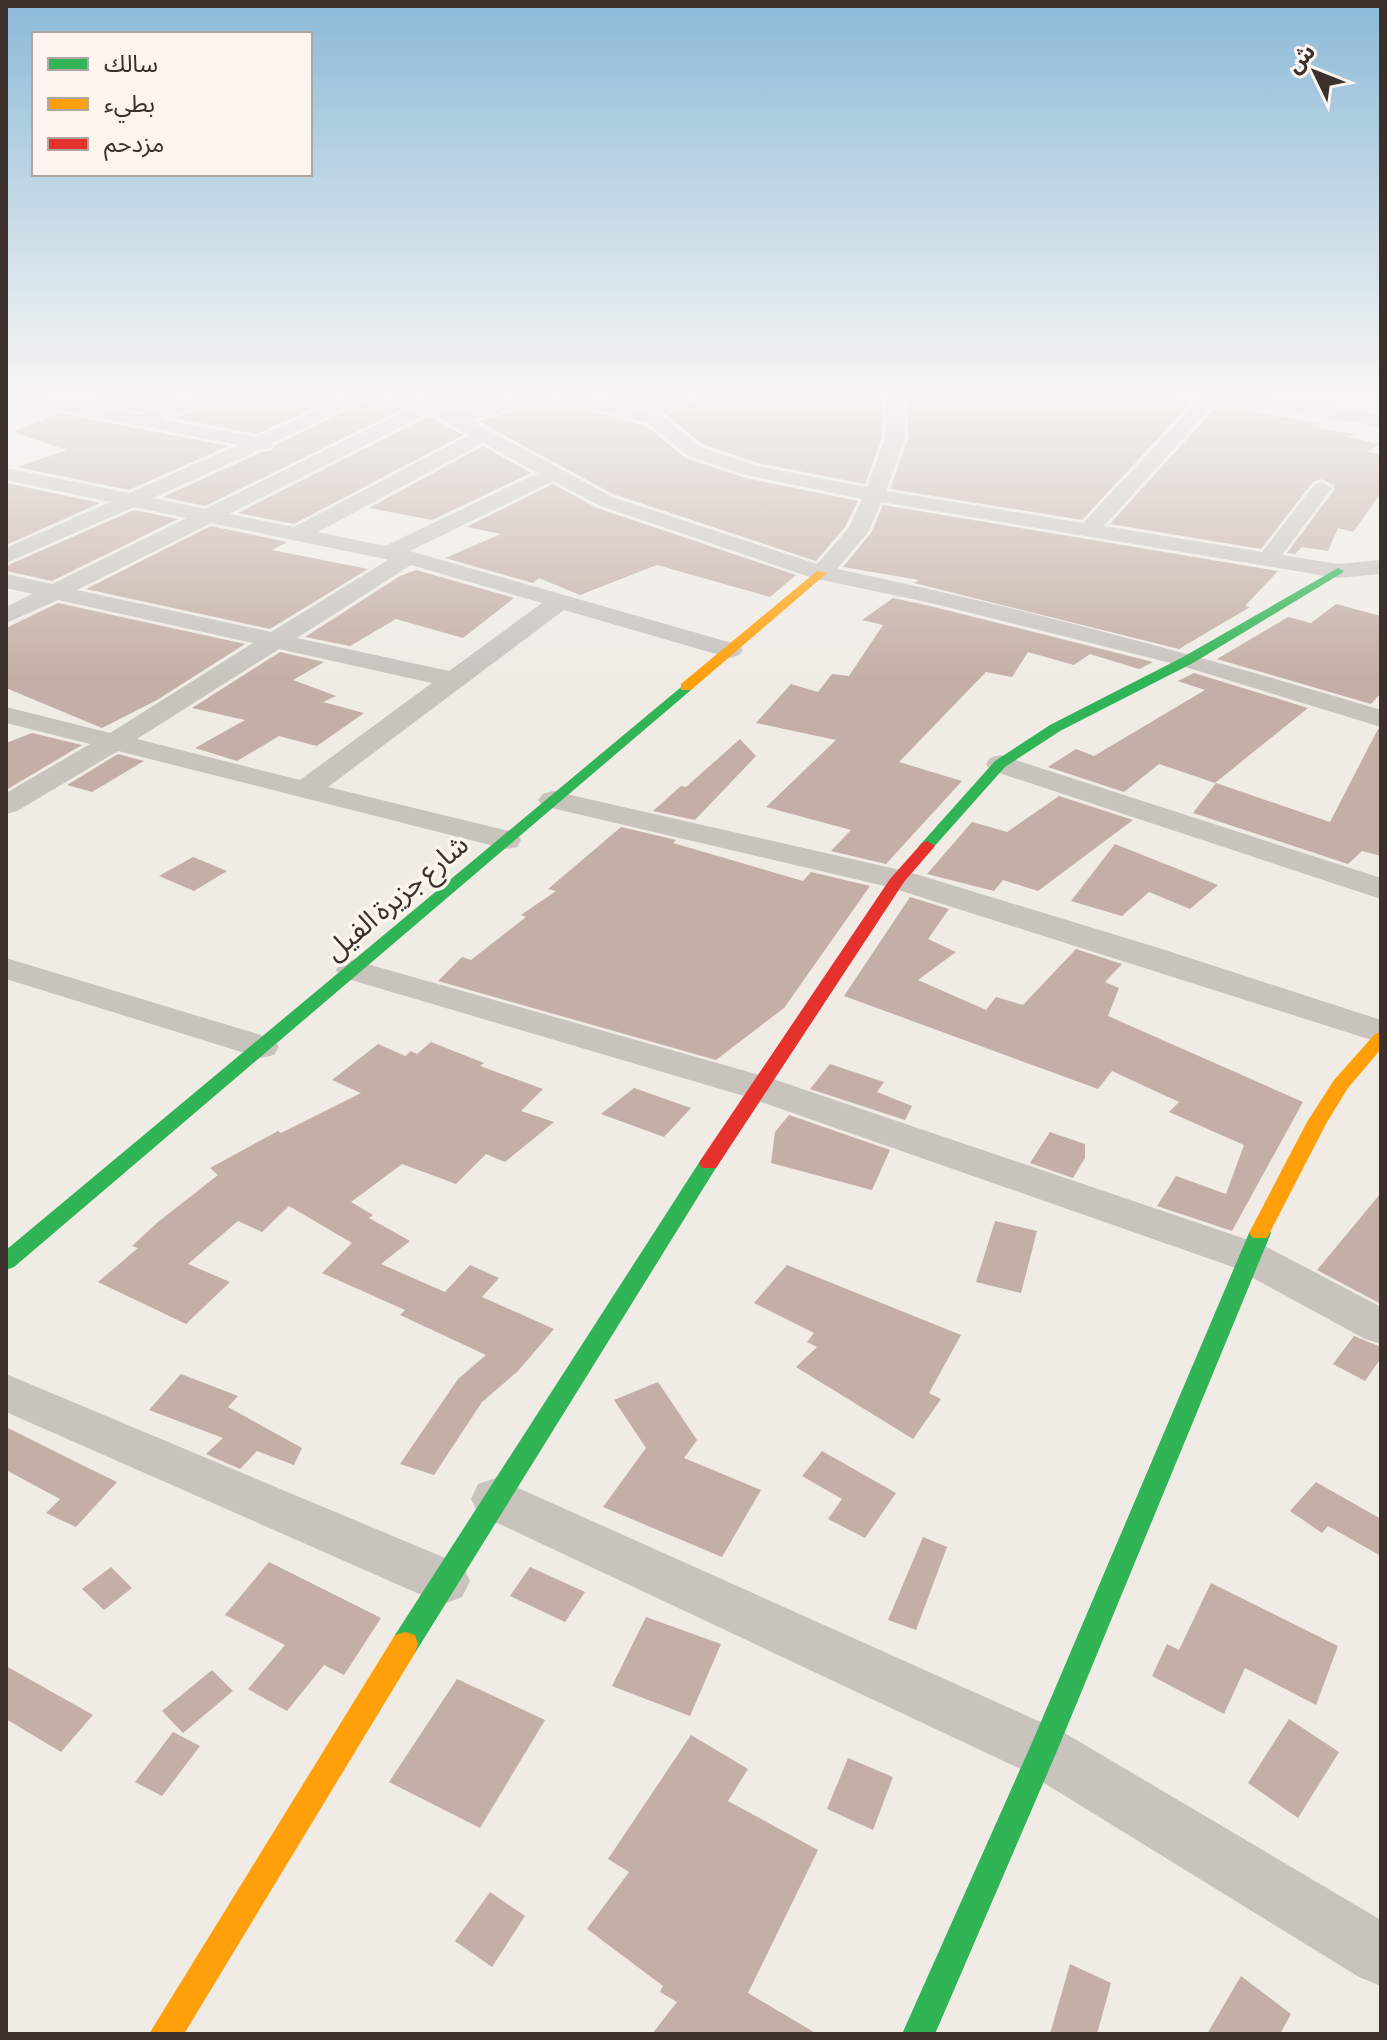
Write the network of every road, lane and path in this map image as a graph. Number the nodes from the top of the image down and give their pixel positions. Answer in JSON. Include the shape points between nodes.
{"nodes":[{"id":1,"x":77,"y":489,"type":"edge"},
{"id":2,"x":158,"y":489,"type":"edge"},
{"id":3,"x":259,"y":489,"type":"edge"},
{"id":4,"x":382,"y":489,"type":"edge"},
{"id":5,"x":522,"y":489,"type":"edge"},
{"id":6,"x":583,"y":489,"type":"edge"},
{"id":7,"x":846,"y":489,"type":"edge"},
{"id":8,"x":876,"y":489,"type":"edge"},
{"id":9,"x":1127,"y":489,"type":"edge"},
{"id":10,"x":1321,"y":489,"type":"edge"},
{"id":11,"x":874,"y":495,"type":"junction"},
{"id":12,"x":132,"y":501,"type":"junction"},
{"id":13,"x":207,"y":515,"type":"junction"},
{"id":14,"x":1088,"y":530,"type":"junction"},
{"id":15,"x":297,"y":534,"type":"junction"},
{"id":16,"x":398,"y":555,"type":"junction"},
{"id":17,"x":6,"y":556,"type":"edge"},
{"id":18,"x":1267,"y":560,"type":"junction"},
{"id":19,"x":1381,"y":567,"type":"edge"},
{"id":20,"x":1338,"y":571,"type":"junction"},
{"id":21,"x":821,"y":573,"type":"junction"},
{"id":22,"x":6,"y":581,"type":"edge"},
{"id":23,"x":54,"y":592,"type":"junction"},
{"id":24,"x":559,"y":602,"type":"junction"},
{"id":25,"x":6,"y":616,"type":"edge"},
{"id":26,"x":276,"y":641,"type":"junction"},
{"id":27,"x":730,"y":650,"type":"junction"},
{"id":28,"x":1188,"y":660,"type":"junction"},
{"id":29,"x":453,"y":680,"type":"junction"},
{"id":30,"x":6,"y":715,"type":"edge"},
{"id":31,"x":1381,"y":719,"type":"edge"},
{"id":32,"x":114,"y":742,"type":"junction"},
{"id":33,"x":1000,"y":764,"type":"junction"},
{"id":34,"x":305,"y":790,"type":"junction"},
{"id":35,"x":553,"y":800,"type":"junction"},
{"id":36,"x":6,"y":805,"type":"edge"},
{"id":37,"x":506,"y":840,"type":"junction"},
{"id":38,"x":898,"y":879,"type":"junction"},
{"id":39,"x":1381,"y":889,"type":"edge"},
{"id":40,"x":6,"y":968,"type":"edge"},
{"id":41,"x":353,"y":970,"type":"junction"},
{"id":42,"x":1381,"y":1035,"type":"edge"},
{"id":43,"x":261,"y":1047,"type":"junction"},
{"id":44,"x":757,"y":1087,"type":"junction"},
{"id":45,"x":1248,"y":1256,"type":"junction"},
{"id":46,"x":6,"y":1262,"type":"edge"},
{"id":47,"x":1381,"y":1327,"type":"edge"},
{"id":48,"x":6,"y":1392,"type":"edge"},
{"id":49,"x":496,"y":1499,"type":"junction"},
{"id":50,"x":444,"y":1581,"type":"junction"},
{"id":51,"x":1043,"y":1751,"type":"junction"},
{"id":52,"x":1381,"y":1955,"type":"edge"},
{"id":53,"x":165,"y":2034,"type":"edge"},
{"id":54,"x":918,"y":2034,"type":"edge"}],
"edges":[{"from":1,"to":12,"type":"street"},
{"from":2,"to":12,"type":"street"},
{"from":3,"to":13,"type":"street"},
{"from":4,"to":15,"type":"street"},
{"from":5,"to":16,"type":"street"},
{"from":6,"to":21,"type":"street"},
{"from":7,"to":11,"type":"street"},
{"from":8,"to":11,"type":"street"},
{"from":9,"to":14,"type":"street"},
{"from":10,"to":18,"type":"street"},
{"from":11,"to":14,"type":"street"},
{"from":11,"to":21,"type":"street","via":[[858,531]]},
{"from":12,"to":13,"type":"street"},
{"from":12,"to":17,"type":"street"},
{"from":13,"to":15,"type":"street"},
{"from":13,"to":23,"type":"street"},
{"from":14,"to":18,"type":"street"},
{"from":15,"to":16,"type":"street"},
{"from":16,"to":24,"type":"street"},
{"from":16,"to":26,"type":"street"},
{"from":18,"to":20,"type":"street"},
{"from":19,"to":20,"type":"street"},
{"from":20,"to":28,"type":"street"},
{"from":21,"to":27,"type":"street","name":"شارع جزيرة الفيل"},
{"from":21,"to":28,"type":"street"},
{"from":22,"to":23,"type":"street"},
{"from":23,"to":25,"type":"street"},
{"from":23,"to":26,"type":"street"},
{"from":24,"to":27,"type":"street"},
{"from":24,"to":29,"type":"street"},
{"from":26,"to":29,"type":"street"},
{"from":26,"to":32,"type":"street"},
{"from":27,"to":35,"type":"street","name":"شارع جزيرة الفيل"},
{"from":28,"to":31,"type":"street"},
{"from":28,"to":33,"type":"street","via":[[1055,728]]},
{"from":29,"to":34,"type":"street"},
{"from":30,"to":32,"type":"street"},
{"from":32,"to":34,"type":"street"},
{"from":32,"to":36,"type":"street"},
{"from":33,"to":38,"type":"street"},
{"from":33,"to":39,"type":"street"},
{"from":34,"to":37,"type":"street"},
{"from":35,"to":37,"type":"street","name":"شارع جزيرة الفيل"},
{"from":35,"to":38,"type":"street"},
{"from":37,"to":41,"type":"street","name":"شارع جزيرة الفيل"},
{"from":38,"to":42,"type":"street","via":[[1150,956]]},
{"from":38,"to":44,"type":"street"},
{"from":40,"to":43,"type":"street"},
{"from":41,"to":43,"type":"street","name":"شارع جزيرة الفيل"},
{"from":41,"to":44,"type":"street"},
{"from":42,"to":45,"type":"street","via":[[1317,1122]]},
{"from":43,"to":46,"type":"street","name":"شارع جزيرة الفيل"},
{"from":44,"to":45,"type":"street"},
{"from":44,"to":49,"type":"street"},
{"from":45,"to":47,"type":"street"},
{"from":45,"to":51,"type":"street"},
{"from":48,"to":50,"type":"street"},
{"from":49,"to":50,"type":"street"},
{"from":49,"to":51,"type":"street"},
{"from":50,"to":53,"type":"street"},
{"from":51,"to":52,"type":"street"},
{"from":51,"to":54,"type":"street"}]}
